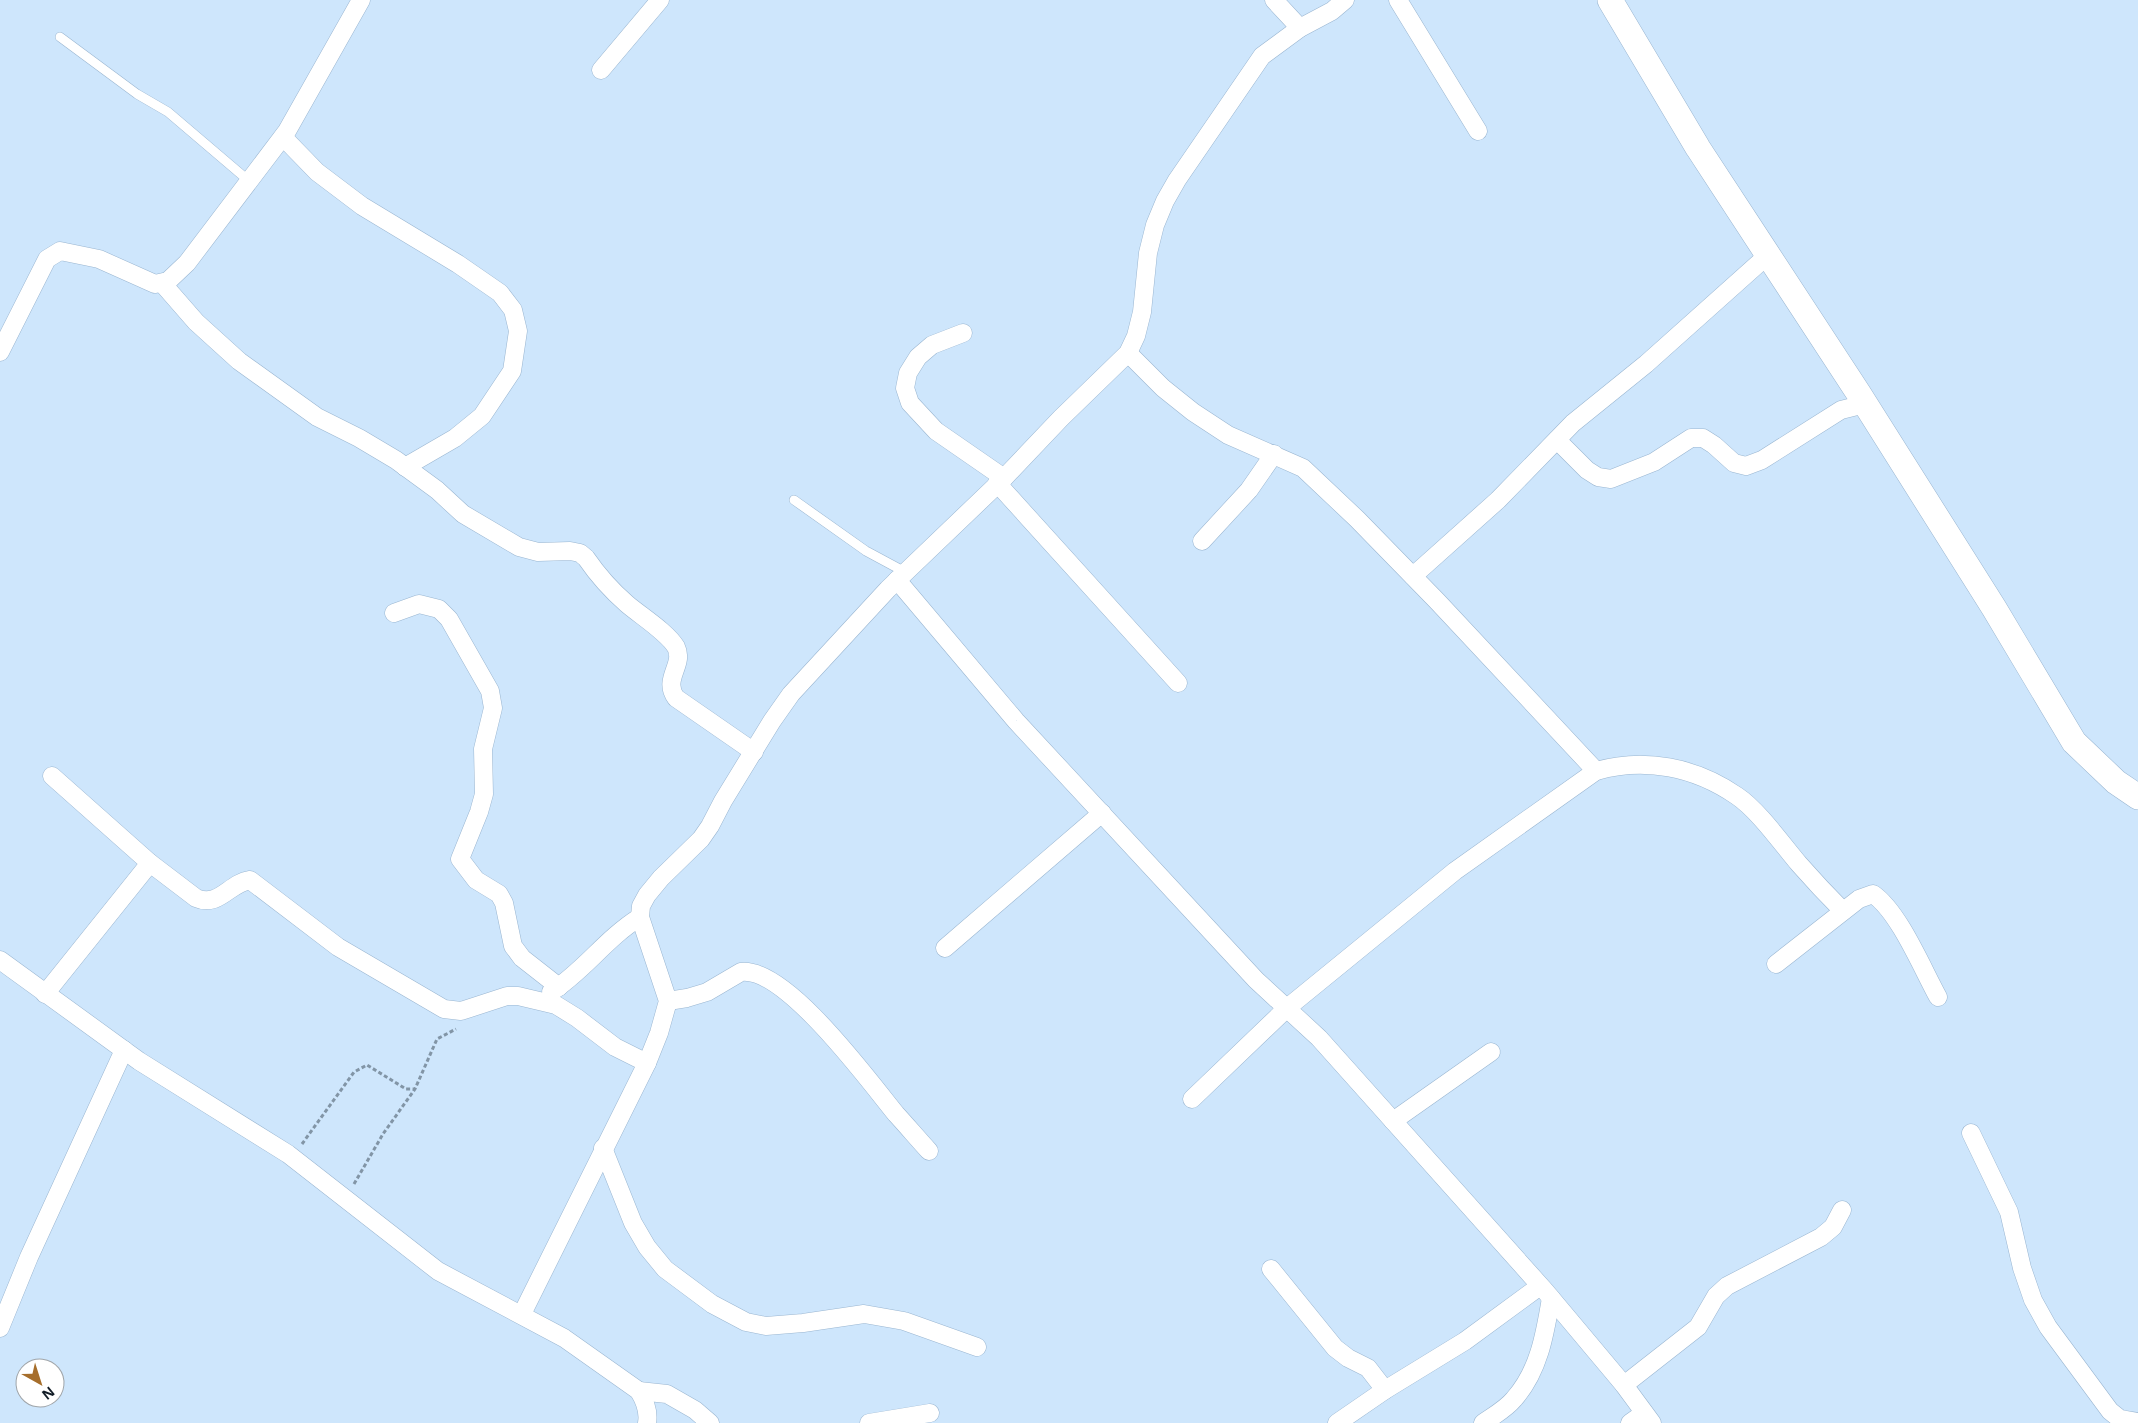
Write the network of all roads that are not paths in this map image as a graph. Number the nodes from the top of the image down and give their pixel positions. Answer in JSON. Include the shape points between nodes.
{"nodes":[{"id":1,"x":361,"y":0,"type":"edge"},
{"id":2,"x":660,"y":0,"type":"edge"},
{"id":3,"x":1274,"y":0,"type":"edge"},
{"id":4,"x":1345,"y":0,"type":"edge"},
{"id":5,"x":1398,"y":0,"type":"edge"},
{"id":6,"x":1610,"y":0,"type":"edge"},
{"id":7,"x":1300,"y":28,"type":"junction"},
{"id":8,"x":60,"y":37,"type":"dead end"},
{"id":9,"x":601,"y":70,"type":"dead end"},
{"id":10,"x":1478,"y":131,"type":"dead end"},
{"id":11,"x":283,"y":137,"type":"junction"},
{"id":12,"x":249,"y":181,"type":"junction"},
{"id":13,"x":1768,"y":255,"type":"junction"},
{"id":14,"x":162,"y":284,"type":"junction"},
{"id":15,"x":963,"y":333,"type":"dead end"},
{"id":16,"x":0,"y":352,"type":"edge"},
{"id":17,"x":1128,"y":352,"type":"junction"},
{"id":18,"x":1865,"y":404,"type":"junction"},
{"id":19,"x":1557,"y":440,"type":"junction"},
{"id":20,"x":1274,"y":454,"type":"junction"},
{"id":21,"x":405,"y":467,"type":"junction"},
{"id":22,"x":1000,"y":481,"type":"junction"},
{"id":23,"x":794,"y":500,"type":"dead end"},
{"id":24,"x":1202,"y":541,"type":"dead end"},
{"id":25,"x":901,"y":576,"type":"junction"},
{"id":26,"x":1413,"y":576,"type":"junction"},
{"id":27,"x":394,"y":613,"type":"dead end"},
{"id":28,"x":1178,"y":683,"type":"dead end"},
{"id":29,"x":754,"y":752,"type":"junction"},
{"id":30,"x":1596,"y":771,"type":"junction"},
{"id":31,"x":52,"y":776,"type":"dead end"},
{"id":32,"x":2138,"y":798,"type":"edge"},
{"id":33,"x":1102,"y":813,"type":"junction"},
{"id":34,"x":150,"y":863,"type":"junction"},
{"id":35,"x":1843,"y":911,"type":"junction"},
{"id":36,"x":640,"y":917,"type":"junction"},
{"id":37,"x":945,"y":948,"type":"dead end"},
{"id":38,"x":0,"y":960,"type":"edge"},
{"id":39,"x":1776,"y":964,"type":"dead end"},
{"id":40,"x":559,"y":987,"type":"junction"},
{"id":41,"x":45,"y":994,"type":"junction"},
{"id":42,"x":1938,"y":997,"type":"dead end"},
{"id":43,"x":536,"y":1000,"type":"junction"},
{"id":44,"x":668,"y":1001,"type":"junction"},
{"id":45,"x":1287,"y":1008,"type":"junction"},
{"id":46,"x":124,"y":1050,"type":"junction"},
{"id":47,"x":1491,"y":1052,"type":"dead end"},
{"id":48,"x":647,"y":1062,"type":"junction"},
{"id":49,"x":1192,"y":1099,"type":"dead end"},
{"id":50,"x":1393,"y":1121,"type":"junction"},
{"id":51,"x":1971,"y":1134,"type":"dead end"},
{"id":52,"x":603,"y":1148,"type":"junction"},
{"id":53,"x":929,"y":1151,"type":"dead end"},
{"id":54,"x":1842,"y":1210,"type":"dead end"},
{"id":55,"x":1271,"y":1269,"type":"dead end"},
{"id":56,"x":1546,"y":1292,"type":"junction"},
{"id":57,"x":522,"y":1314,"type":"junction"},
{"id":58,"x":0,"y":1328,"type":"edge"},
{"id":59,"x":976,"y":1347,"type":"dead end"},
{"id":60,"x":1624,"y":1386,"type":"junction"},
{"id":61,"x":1385,"y":1390,"type":"junction"},
{"id":62,"x":639,"y":1392,"type":"junction"},
{"id":63,"x":930,"y":1413,"type":"dead end"},
{"id":64,"x":1648,"y":1418,"type":"edge"},
{"id":65,"x":2117,"y":1421,"type":"edge"},
{"id":66,"x":2138,"y":1422,"type":"edge"},
{"id":67,"x":646,"y":1423,"type":"edge"},
{"id":68,"x":710,"y":1423,"type":"edge"},
{"id":69,"x":870,"y":1423,"type":"edge"},
{"id":70,"x":1337,"y":1423,"type":"edge"},
{"id":71,"x":1483,"y":1423,"type":"edge"},
{"id":72,"x":1630,"y":1423,"type":"edge"}],
"edges":[{"from":1,"to":11,"type":"street"},
{"from":2,"to":9,"type":"street"},
{"from":3,"to":7,"type":"street"},
{"from":4,"to":7,"type":"street"},
{"from":5,"to":10,"type":"street"},
{"from":6,"to":13,"type":"main road","via":[[1698,148]]},
{"from":7,"to":17,"type":"street","via":[[1262,56],[1165,201],[1148,253],[1142,312]]},
{"from":8,"to":12,"type":"lane","via":[[168,112]]},
{"from":11,"to":12,"type":"street"},
{"from":11,"to":21,"type":"street","via":[[317,172],[362,206],[458,264],[500,293],[513,310],[518,332],[512,371],[482,416],[455,438]]},
{"from":12,"to":14,"type":"street","via":[[187,263]]},
{"from":13,"to":18,"type":"main road"},
{"from":13,"to":19,"type":"street","via":[[1646,364],[1573,422]]},
{"from":14,"to":16,"type":"street","via":[[99,259],[60,251],[47,259]]},
{"from":14,"to":21,"type":"street","via":[[196,322],[239,361],[317,417]]},
{"from":15,"to":22,"type":"street","via":[[932,345],[918,357],[908,373],[905,388],[910,403],[936,431]]},
{"from":17,"to":20,"type":"street","via":[[1192,412],[1228,435]]},
{"from":17,"to":22,"type":"street"},
{"from":18,"to":19,"type":"street","via":[[1841,410],[1762,460],[1746,466],[1734,464],[1703,438],[1691,438],[1654,462],[1611,479],[1598,477],[1586,470]]},
{"from":18,"to":32,"type":"main road","via":[[2074,742]]},
{"from":19,"to":26,"type":"street","via":[[1498,500]]},
{"from":20,"to":24,"type":"street","via":[[1249,490]]},
{"from":20,"to":26,"type":"street","via":[[1303,468]]},
{"from":21,"to":29,"type":"street","via":[[463,514],[519,547],[538,552],[580,553],[625,602],[671,640],[677,649],[678,658],[670,685],[676,698]]},
{"from":22,"to":25,"type":"street"},
{"from":22,"to":28,"type":"street"},
{"from":23,"to":25,"type":"lane"},
{"from":25,"to":29,"type":"street","via":[[791,694]]},
{"from":25,"to":33,"type":"street","via":[[1010,714]]},
{"from":26,"to":30,"type":"street"},
{"from":27,"to":40,"type":"street","via":[[419,604],[439,609],[449,619],[490,691],[493,708],[483,749],[484,794],[460,859],[476,880],[499,894],[504,902],[513,946],[522,958]]},
{"from":29,"to":36,"type":"street","via":[[701,839],[647,895]]},
{"from":30,"to":35,"type":"street","via":[[1617,765],[1675,767],[1738,796]]},
{"from":30,"to":45,"type":"street","via":[[1455,871]]},
{"from":31,"to":34,"type":"street"},
{"from":33,"to":37,"type":"street"},
{"from":33,"to":45,"type":"street","via":[[1256,980]]},
{"from":34,"to":41,"type":"street"},
{"from":34,"to":43,"type":"street","via":[[204,901],[215,900],[233,886],[250,880],[338,948],[444,1009],[461,1011],[507,996]]},
{"from":35,"to":39,"type":"street"},
{"from":35,"to":42,"type":"street","via":[[1859,899],[1873,894],[1884,901]]},
{"from":36,"to":40,"type":"street","via":[[612,936]]},
{"from":36,"to":44,"type":"street"},
{"from":38,"to":41,"type":"street"},
{"from":40,"to":43,"type":"street"},
{"from":41,"to":46,"type":"street"},
{"from":43,"to":48,"type":"street","via":[[556,1005],[615,1047]]},
{"from":44,"to":48,"type":"street"},
{"from":44,"to":53,"type":"street","via":[[707,992],[741,972],[762,976],[783,990],[842,1046]]},
{"from":45,"to":49,"type":"street"},
{"from":45,"to":50,"type":"street","via":[[1320,1038]]},
{"from":46,"to":57,"type":"street","via":[[288,1154],[438,1271]]},
{"from":46,"to":58,"type":"street"},
{"from":47,"to":50,"type":"street"},
{"from":48,"to":52,"type":"street"},
{"from":50,"to":56,"type":"street"},
{"from":51,"to":65,"type":"street","via":[[2009,1212],[2033,1300]]},
{"from":52,"to":57,"type":"street"},
{"from":52,"to":59,"type":"street","via":[[647,1247],[665,1269],[712,1304],[746,1322],[766,1326],[864,1314],[904,1321]]},
{"from":54,"to":60,"type":"street","via":[[1833,1227],[1822,1237],[1726,1286],[1716,1296],[1698,1327]]},
{"from":55,"to":61,"type":"street","via":[[1335,1348],[1368,1368]]},
{"from":56,"to":60,"type":"street"},
{"from":56,"to":61,"type":"street"},
{"from":56,"to":71,"type":"street","via":[[1540,1352],[1527,1383],[1513,1401]]},
{"from":57,"to":62,"type":"street","via":[[564,1338]]},
{"from":60,"to":64,"type":"street"},
{"from":61,"to":70,"type":"street"},
{"from":62,"to":67,"type":"street","via":[[645,1401]]},
{"from":62,"to":68,"type":"street","via":[[668,1394]]},
{"from":63,"to":69,"type":"street"},
{"from":64,"to":72,"type":"street"},
{"from":65,"to":66,"type":"street"}]}
